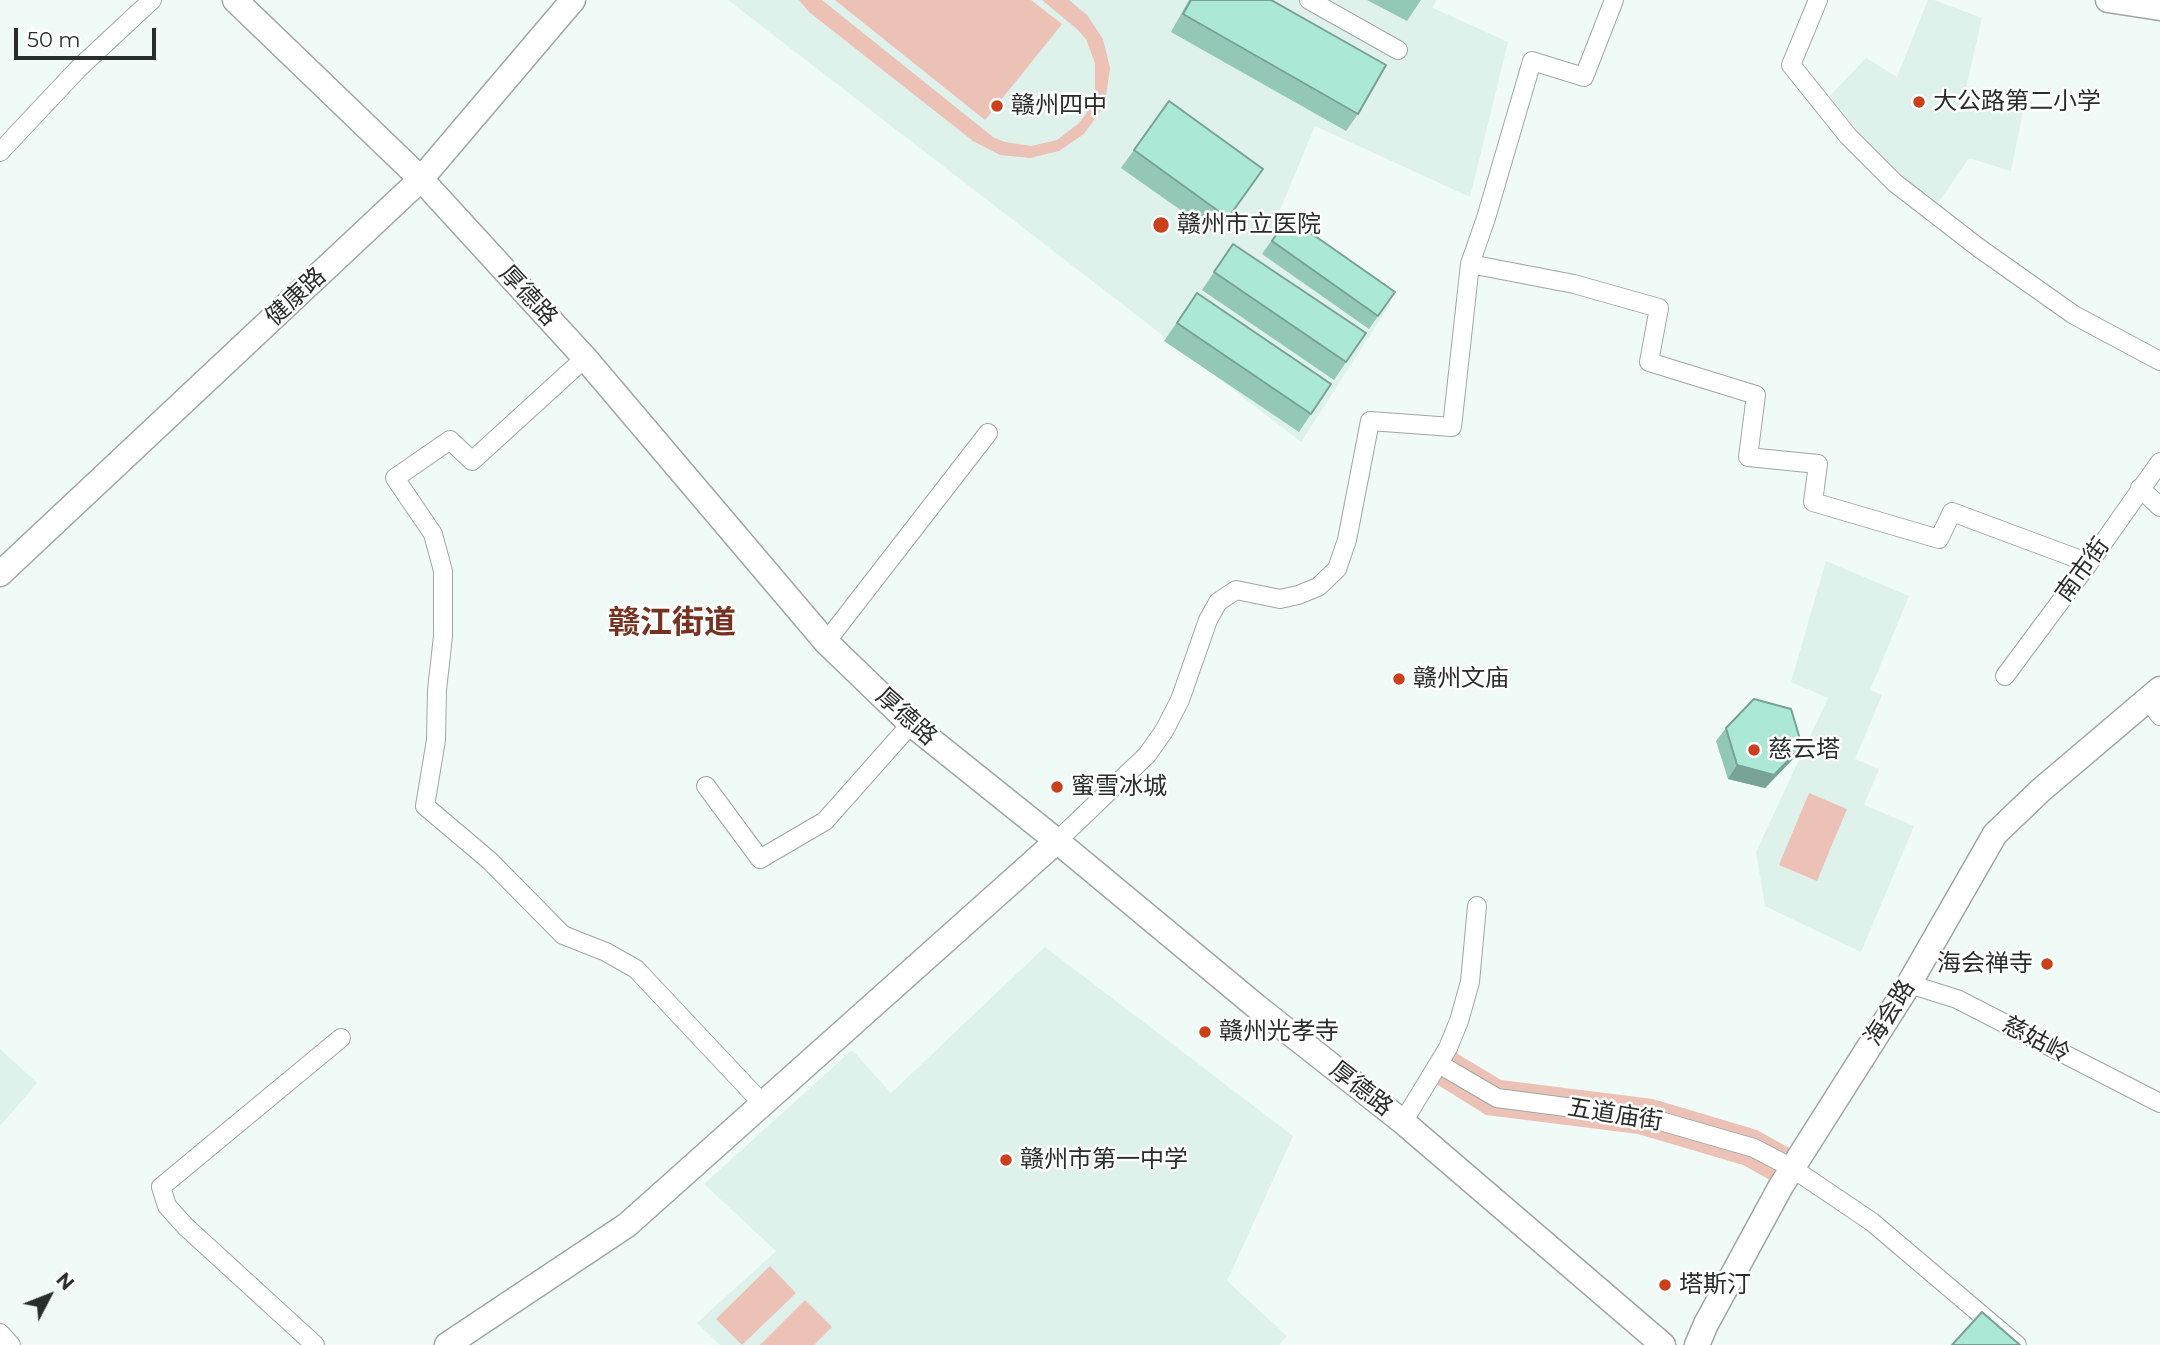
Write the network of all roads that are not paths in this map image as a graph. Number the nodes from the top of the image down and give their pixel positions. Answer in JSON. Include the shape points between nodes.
{"nodes":[{"id":1,"x":152,"y":0,"type":"edge"},
{"id":2,"x":234,"y":0,"type":"edge"},
{"id":3,"x":573,"y":0,"type":"edge"},
{"id":4,"x":1309,"y":0,"type":"edge"},
{"id":5,"x":1614,"y":0,"type":"edge"},
{"id":6,"x":1818,"y":0,"type":"edge"},
{"id":7,"x":2108,"y":0,"type":"edge"},
{"id":8,"x":2160,"y":8,"type":"edge"},
{"id":9,"x":1398,"y":50,"type":"dead end"},
{"id":10,"x":0,"y":152,"type":"edge"},
{"id":11,"x":421,"y":179,"type":"junction"},
{"id":12,"x":1470,"y":264,"type":"junction"},
{"id":13,"x":585,"y":358,"type":"junction"},
{"id":14,"x":2160,"y":361,"type":"edge"},
{"id":15,"x":988,"y":433,"type":"dead end"},
{"id":16,"x":2160,"y":462,"type":"edge"},
{"id":17,"x":2140,"y":488,"type":"junction"},
{"id":18,"x":2160,"y":506,"type":"edge"},
{"id":19,"x":2089,"y":564,"type":"junction"},
{"id":20,"x":0,"y":574,"type":"edge"},
{"id":21,"x":827,"y":642,"type":"junction"},
{"id":22,"x":2005,"y":676,"type":"dead end"},
{"id":23,"x":2156,"y":702,"type":"edge"},
{"id":24,"x":911,"y":724,"type":"junction"},
{"id":25,"x":706,"y":786,"type":"dead end"},
{"id":26,"x":1057,"y":841,"type":"junction"},
{"id":27,"x":1477,"y":906,"type":"dead end"},
{"id":28,"x":1909,"y":984,"type":"junction"},
{"id":29,"x":341,"y":1038,"type":"dead end"},
{"id":30,"x":1439,"y":1064,"type":"junction"},
{"id":31,"x":762,"y":1102,"type":"junction"},
{"id":32,"x":2160,"y":1103,"type":"edge"},
{"id":33,"x":1403,"y":1122,"type":"junction"},
{"id":34,"x":1792,"y":1168,"type":"junction"},
{"id":35,"x":0,"y":1333,"type":"edge"},
{"id":36,"x":11,"y":1345,"type":"edge"},
{"id":37,"x":315,"y":1345,"type":"edge"},
{"id":38,"x":447,"y":1345,"type":"edge"},
{"id":39,"x":1663,"y":1345,"type":"edge"},
{"id":40,"x":1697,"y":1345,"type":"edge"},
{"id":41,"x":2017,"y":1345,"type":"edge"}],
"edges":[{"from":1,"to":10,"type":"street","via":[[79,68]]},
{"from":2,"to":11,"type":"street","name":"厚德路"},
{"from":3,"to":11,"type":"street","name":"健康路"},
{"from":4,"to":9,"type":"street"},
{"from":5,"to":12,"type":"street","via":[[1584,77],[1532,61]]},
{"from":6,"to":14,"type":"street","via":[[1791,65],[1848,136],[1895,183],[1979,248],[2074,316]]},
{"from":7,"to":8,"type":"street"},
{"from":11,"to":13,"type":"street","name":"厚德路"},
{"from":11,"to":20,"type":"street","name":"健康路"},
{"from":12,"to":19,"type":"street","via":[[1574,284],[1659,308],[1649,362],[1756,395],[1748,457],[1818,464],[1813,502],[1939,539],[1952,512]]},
{"from":12,"to":26,"type":"street","via":[[1452,426],[1370,421],[1337,569],[1318,587],[1298,595],[1280,599],[1236,590],[1218,602],[1164,731],[1147,755]]},
{"from":13,"to":21,"type":"street","name":"厚德路"},
{"from":13,"to":31,"type":"street","via":[[472,461],[450,440],[395,478],[432,534],[443,572],[436,740],[425,806],[490,860],[563,935],[636,969]]},
{"from":15,"to":21,"type":"street"},
{"from":16,"to":17,"type":"street","name":"南市街"},
{"from":17,"to":18,"type":"street"},
{"from":17,"to":19,"type":"street","name":"南市街"},
{"from":19,"to":22,"type":"street","name":"南市街"},
{"from":21,"to":24,"type":"street","name":"厚德路"},
{"from":23,"to":28,"type":"street","name":"海会路","via":[[2041,790],[1995,834]]},
{"from":24,"to":25,"type":"street","via":[[825,821],[760,859]]},
{"from":24,"to":26,"type":"street","name":"厚德路"},
{"from":26,"to":31,"type":"street"},
{"from":26,"to":33,"type":"street","name":"厚德路"},
{"from":27,"to":30,"type":"street","via":[[1470,982],[1459,1021]]},
{"from":28,"to":32,"type":"street","name":"慈姑岭","via":[[1957,999]]},
{"from":28,"to":34,"type":"street","name":"海会路"},
{"from":29,"to":37,"type":"street","via":[[162,1187],[167,1206],[186,1227]]},
{"from":30,"to":33,"type":"street"},
{"from":30,"to":34,"type":"street","name":"五道庙街","via":[[1497,1098],[1650,1118],[1754,1148]]},
{"from":31,"to":38,"type":"street","via":[[627,1225]]},
{"from":33,"to":39,"type":"street","name":"厚德路"},
{"from":34,"to":40,"type":"street","name":"海会路"},
{"from":34,"to":41,"type":"street","name":"五道庙街","via":[[1872,1223]]},
{"from":35,"to":36,"type":"street"}]}
